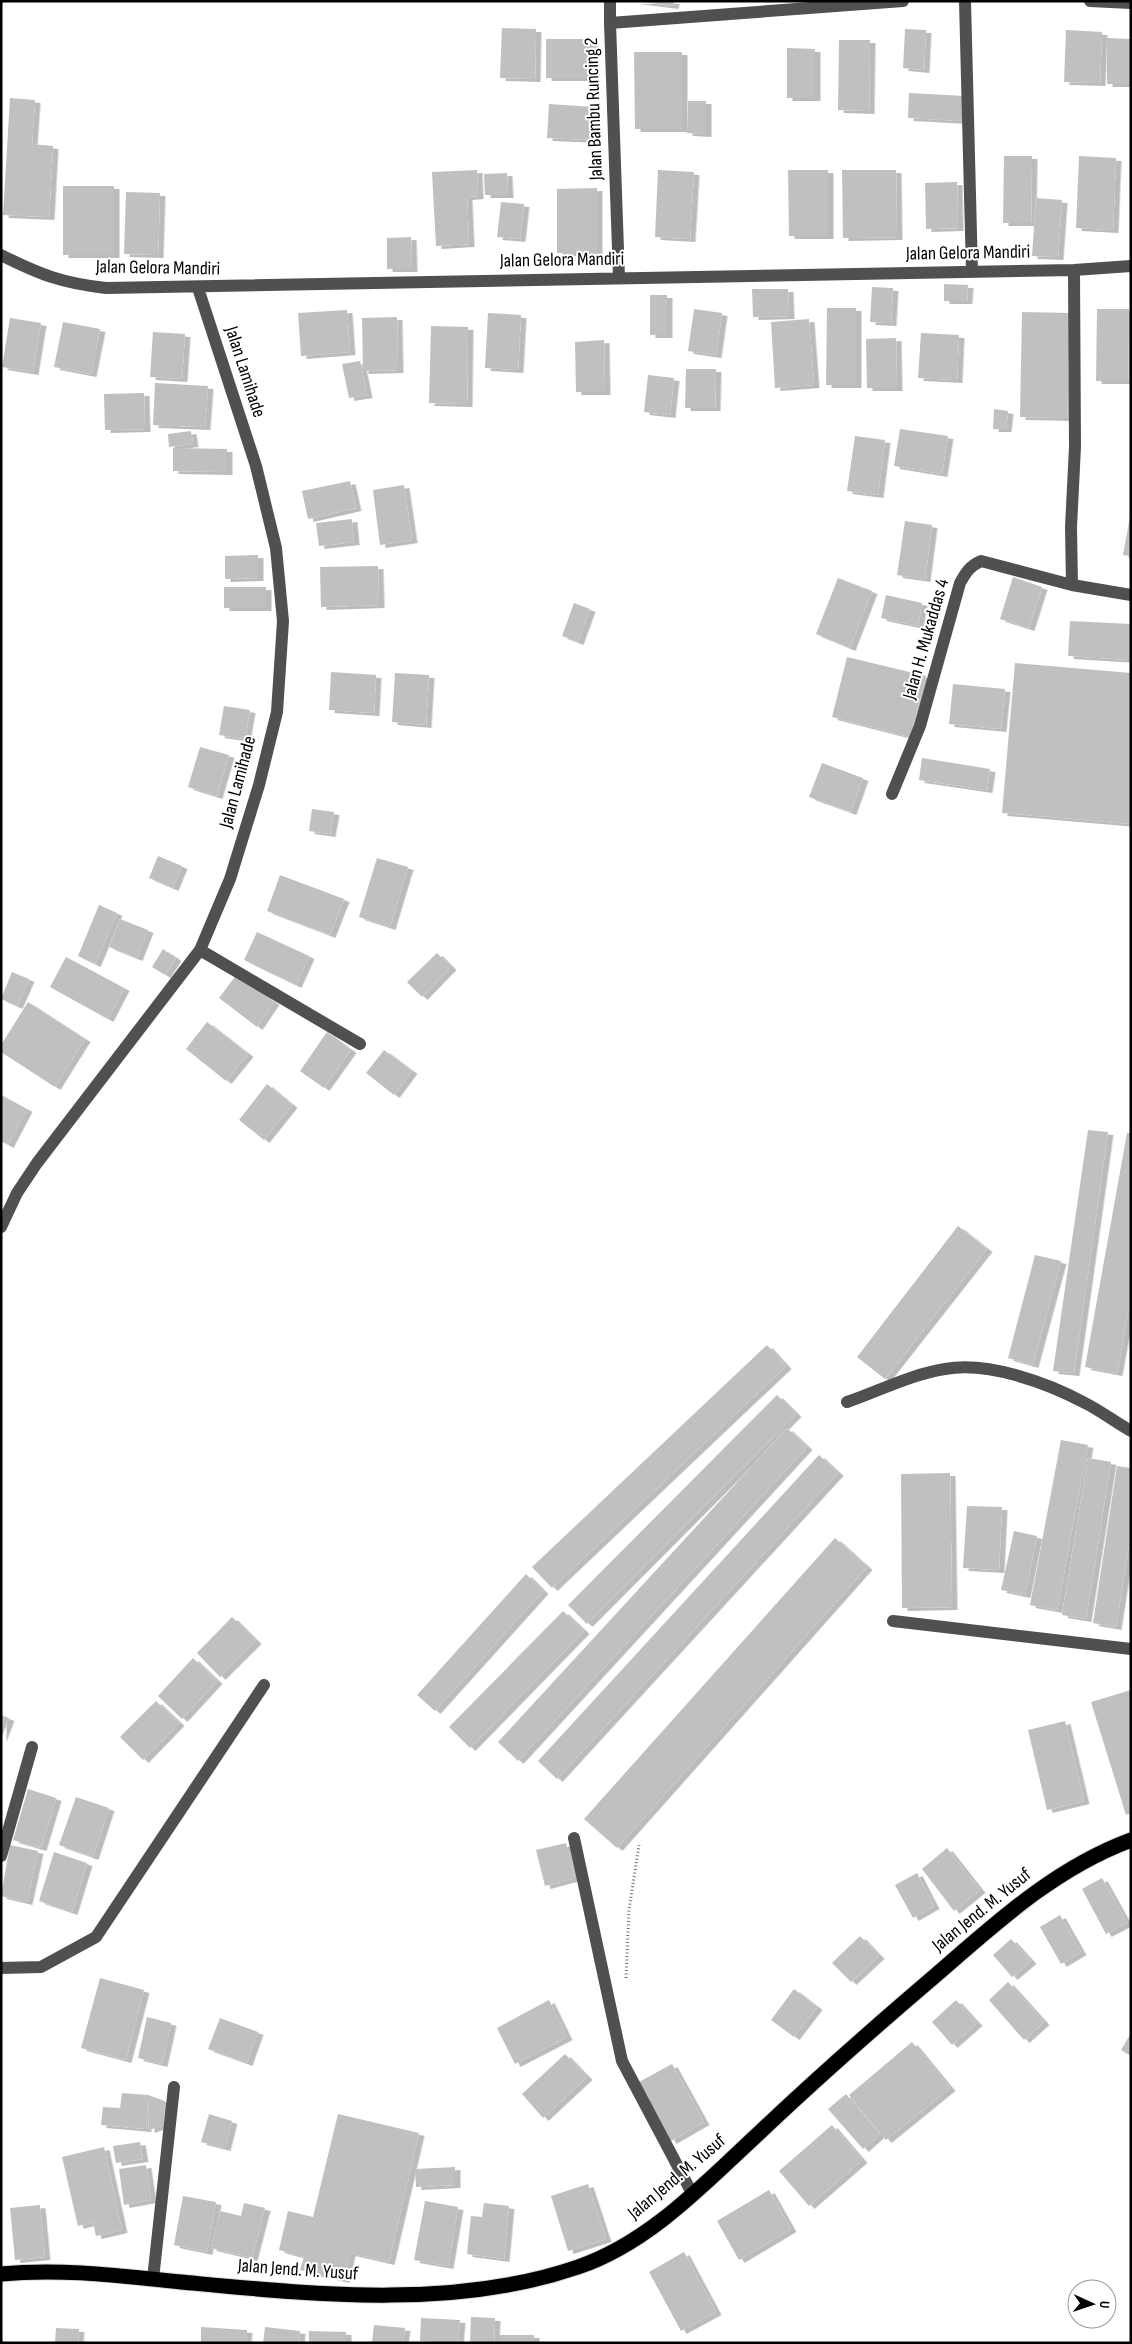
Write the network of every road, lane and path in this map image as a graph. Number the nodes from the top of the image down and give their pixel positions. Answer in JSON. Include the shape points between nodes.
{"nodes":[{"id":1,"x":610,"y":1,"type":"edge"},
{"id":2,"x":903,"y":1,"type":"edge"},
{"id":3,"x":965,"y":1,"type":"edge"},
{"id":4,"x":1090,"y":1,"type":"edge"},
{"id":5,"x":1131,"y":3,"type":"edge"},
{"id":6,"x":610,"y":23,"type":"junction"},
{"id":7,"x":1,"y":255,"type":"edge"},
{"id":8,"x":1131,"y":266,"type":"edge"},
{"id":9,"x":1074,"y":270,"type":"junction"},
{"id":10,"x":972,"y":272,"type":"junction"},
{"id":11,"x":619,"y":278,"type":"junction"},
{"id":12,"x":198,"y":288,"type":"junction"},
{"id":13,"x":1072,"y":585,"type":"junction"},
{"id":14,"x":1131,"y":595,"type":"edge"},
{"id":15,"x":892,"y":794,"type":"dead end"},
{"id":16,"x":200,"y":950,"type":"junction"},
{"id":17,"x":360,"y":1044,"type":"dead end"},
{"id":18,"x":1,"y":1227,"type":"edge"},
{"id":19,"x":847,"y":1402,"type":"dead end"},
{"id":20,"x":1131,"y":1431,"type":"edge"},
{"id":21,"x":893,"y":1621,"type":"dead end"},
{"id":22,"x":1131,"y":1649,"type":"edge"},
{"id":23,"x":264,"y":1685,"type":"dead end"},
{"id":24,"x":32,"y":1748,"type":"dead end"},
{"id":25,"x":574,"y":1838,"type":"dead end"},
{"id":26,"x":1131,"y":1840,"type":"edge"},
{"id":27,"x":639,"y":1845,"type":"dead end"},
{"id":28,"x":1,"y":1856,"type":"edge"},
{"id":29,"x":1,"y":1968,"type":"edge"},
{"id":30,"x":626,"y":1986,"type":"dead end"},
{"id":31,"x":174,"y":2087,"type":"dead end"},
{"id":32,"x":693,"y":2195,"type":"junction"},
{"id":33,"x":1,"y":2274,"type":"edge"},
{"id":34,"x":152,"y":2279,"type":"junction"}],
"edges":[{"from":1,"to":6,"type":"street"},
{"from":2,"to":6,"type":"street","name":"Jalan Bambu Runcing 2"},
{"from":3,"to":10,"type":"street"},
{"from":4,"to":5,"type":"street"},
{"from":6,"to":11,"type":"street","name":"Jalan Bambu Runcing 2"},
{"from":7,"to":12,"type":"street","name":"Jalan Gelora Mandiri","via":[[37,274],[69,284],[106,288]]},
{"from":8,"to":9,"type":"street","name":"Jalan Gelora Mandiri"},
{"from":9,"to":10,"type":"street","name":"Jalan Gelora Mandiri"},
{"from":9,"to":13,"type":"street"},
{"from":10,"to":11,"type":"street","name":"Jalan Gelora Mandiri"},
{"from":11,"to":12,"type":"street","name":"Jalan Gelora Mandiri"},
{"from":12,"to":16,"type":"street","name":"Jalan Lamihade","via":[[256,466],[276,548],[283,621],[277,712],[230,879]]},
{"from":13,"to":14,"type":"street","name":"Jalan H. Mukaddas 4"},
{"from":13,"to":15,"type":"street","name":"Jalan H. Mukaddas 4","via":[[981,561],[966,570],[920,726]]},
{"from":16,"to":17,"type":"street"},
{"from":16,"to":18,"type":"street","name":"Jalan Lamihade","via":[[37,1162]]},
{"from":19,"to":20,"type":"street","via":[[946,1368],[984,1369],[1006,1373],[1060,1392],[1086,1403]]},
{"from":21,"to":22,"type":"street"},
{"from":23,"to":29,"type":"street","via":[[96,1937],[41,1967]]},
{"from":24,"to":28,"type":"street"},
{"from":25,"to":32,"type":"street","via":[[622,2061]]},
{"from":26,"to":32,"type":"highway","name":"Jalan Jend. M. Yusuf","via":[[1086,1859],[1052,1879],[874,2028]]},
{"from":27,"to":30,"type":"path","via":[[630,1910]]},
{"from":31,"to":34,"type":"street"},
{"from":32,"to":34,"type":"highway","name":"Jalan Jend. M. Yusuf","via":[[629,2243],[603,2258],[509,2286],[342,2295]]},
{"from":33,"to":34,"type":"highway","name":"Jalan Jend. M. Yusuf","via":[[73,2272]]}]}
